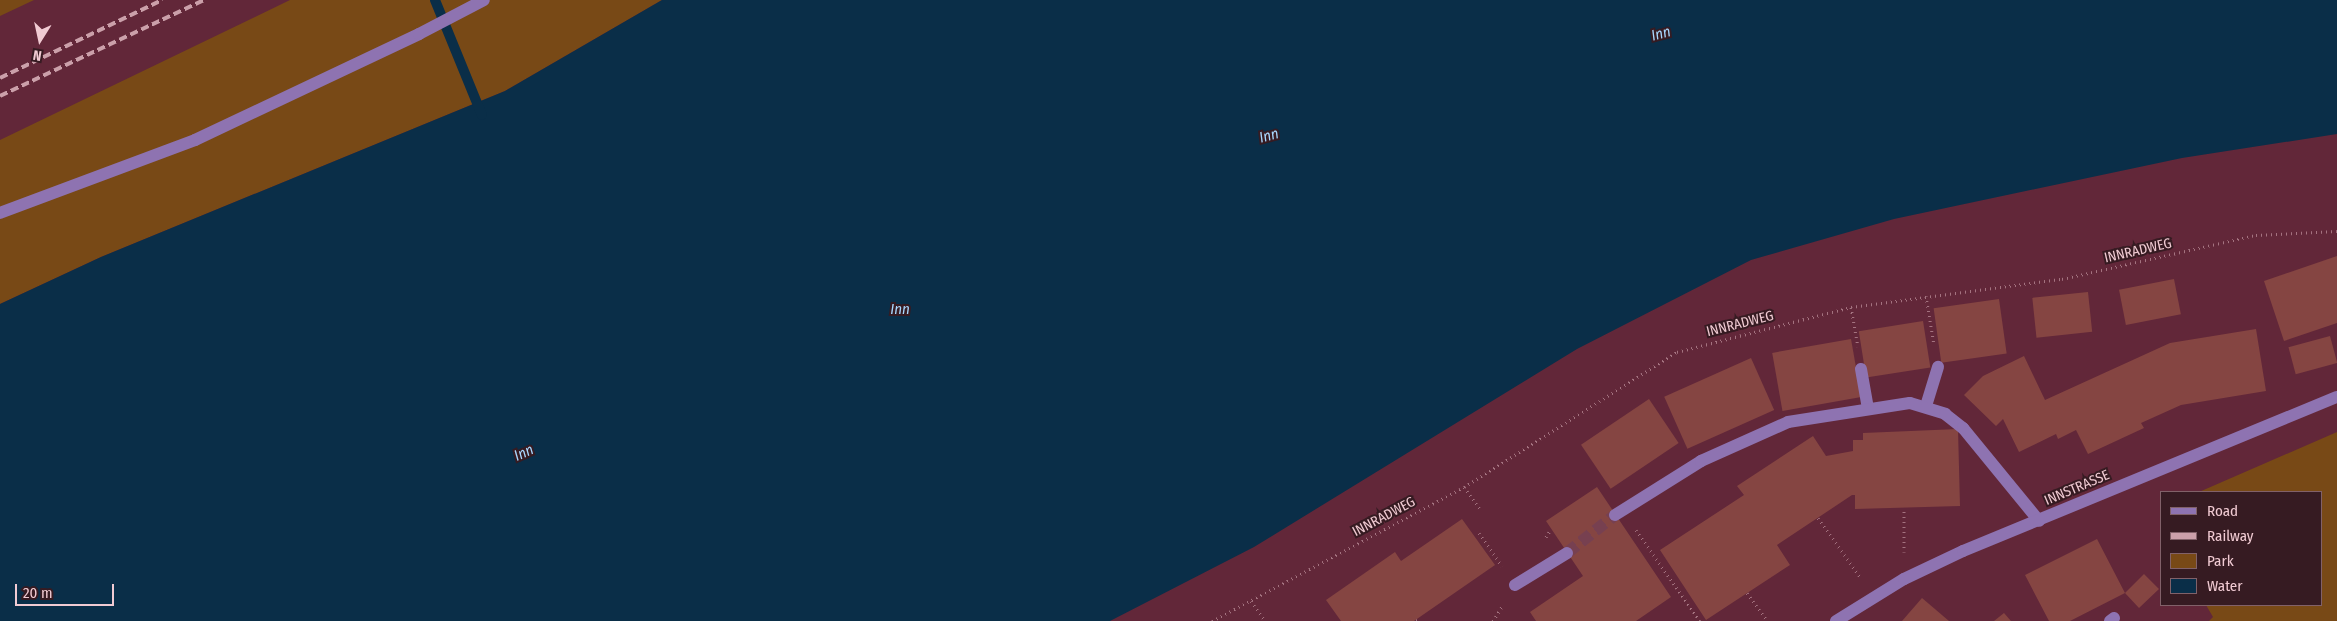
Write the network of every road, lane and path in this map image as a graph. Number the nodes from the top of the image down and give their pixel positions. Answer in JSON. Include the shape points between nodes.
{"nodes":[{"id":1,"x":484,"y":0,"type":"edge"},
{"id":2,"x":0,"y":214,"type":"edge"},
{"id":3,"x":2337,"y":231,"type":"edge"},
{"id":4,"x":1926,"y":296,"type":"junction"},
{"id":5,"x":1852,"y":307,"type":"junction"},
{"id":6,"x":1856,"y":334,"type":"dead end"},
{"id":7,"x":1938,"y":367,"type":"joint"},
{"id":8,"x":1861,"y":369,"type":"dead end"},
{"id":9,"x":2337,"y":397,"type":"edge"},
{"id":10,"x":1926,"y":406,"type":"junction"},
{"id":11,"x":1868,"y":408,"type":"junction"},
{"id":12,"x":1464,"y":487,"type":"junction"},
{"id":13,"x":1479,"y":508,"type":"dead end"},
{"id":14,"x":1904,"y":508,"type":"dead end"},
{"id":15,"x":1619,"y":512,"type":"joint"},
{"id":16,"x":1818,"y":518,"type":"dead end"},
{"id":17,"x":2039,"y":521,"type":"junction"},
{"id":18,"x":1567,"y":553,"type":"tunnel mouth"},
{"id":19,"x":1904,"y":579,"type":"junction"},
{"id":20,"x":1515,"y":586,"type":"dead end"},
{"id":21,"x":1747,"y":593,"type":"dead end"},
{"id":22,"x":1875,"y":596,"type":"junction"},
{"id":23,"x":1251,"y":601,"type":"junction"},
{"id":24,"x":1212,"y":621,"type":"edge"},
{"id":25,"x":1265,"y":621,"type":"edge"},
{"id":26,"x":1700,"y":621,"type":"edge"},
{"id":27,"x":1767,"y":621,"type":"edge"},
{"id":28,"x":1836,"y":621,"type":"edge"}],
"edges":[{"from":1,"to":2,"type":"street","via":[[195,140]]},
{"from":3,"to":4,"type":"path","name":"INNRADWEG","via":[[2256,235],[2062,280]]},
{"from":4,"to":5,"type":"path","name":"INNRADWEG"},
{"from":4,"to":7,"type":"path"},
{"from":5,"to":6,"type":"path"},
{"from":5,"to":12,"type":"path","name":"INNRADWEG","via":[[1677,352]]},
{"from":7,"to":10,"type":"street"},
{"from":8,"to":11,"type":"street"},
{"from":9,"to":17,"type":"street","name":"INNSTRASSE"},
{"from":10,"to":11,"type":"street","via":[[1910,402]]},
{"from":10,"to":17,"type":"street","via":[[1945,414],[1963,428]]},
{"from":11,"to":15,"type":"street","via":[[1788,422],[1701,460]]},
{"from":12,"to":13,"type":"path"},
{"from":12,"to":23,"type":"path","name":"INNRADWEG"},
{"from":14,"to":19,"type":"path"},
{"from":15,"to":26,"type":"path"},
{"from":16,"to":22,"type":"path"},
{"from":17,"to":19,"type":"street","name":"INNSTRASSE"},
{"from":18,"to":20,"type":"street"},
{"from":19,"to":22,"type":"street","name":"INNSTRASSE"},
{"from":21,"to":27,"type":"path"},
{"from":22,"to":28,"type":"street","name":"INNSTRASSE"},
{"from":23,"to":24,"type":"path","name":"INNRADWEG"},
{"from":23,"to":25,"type":"path"}]}
